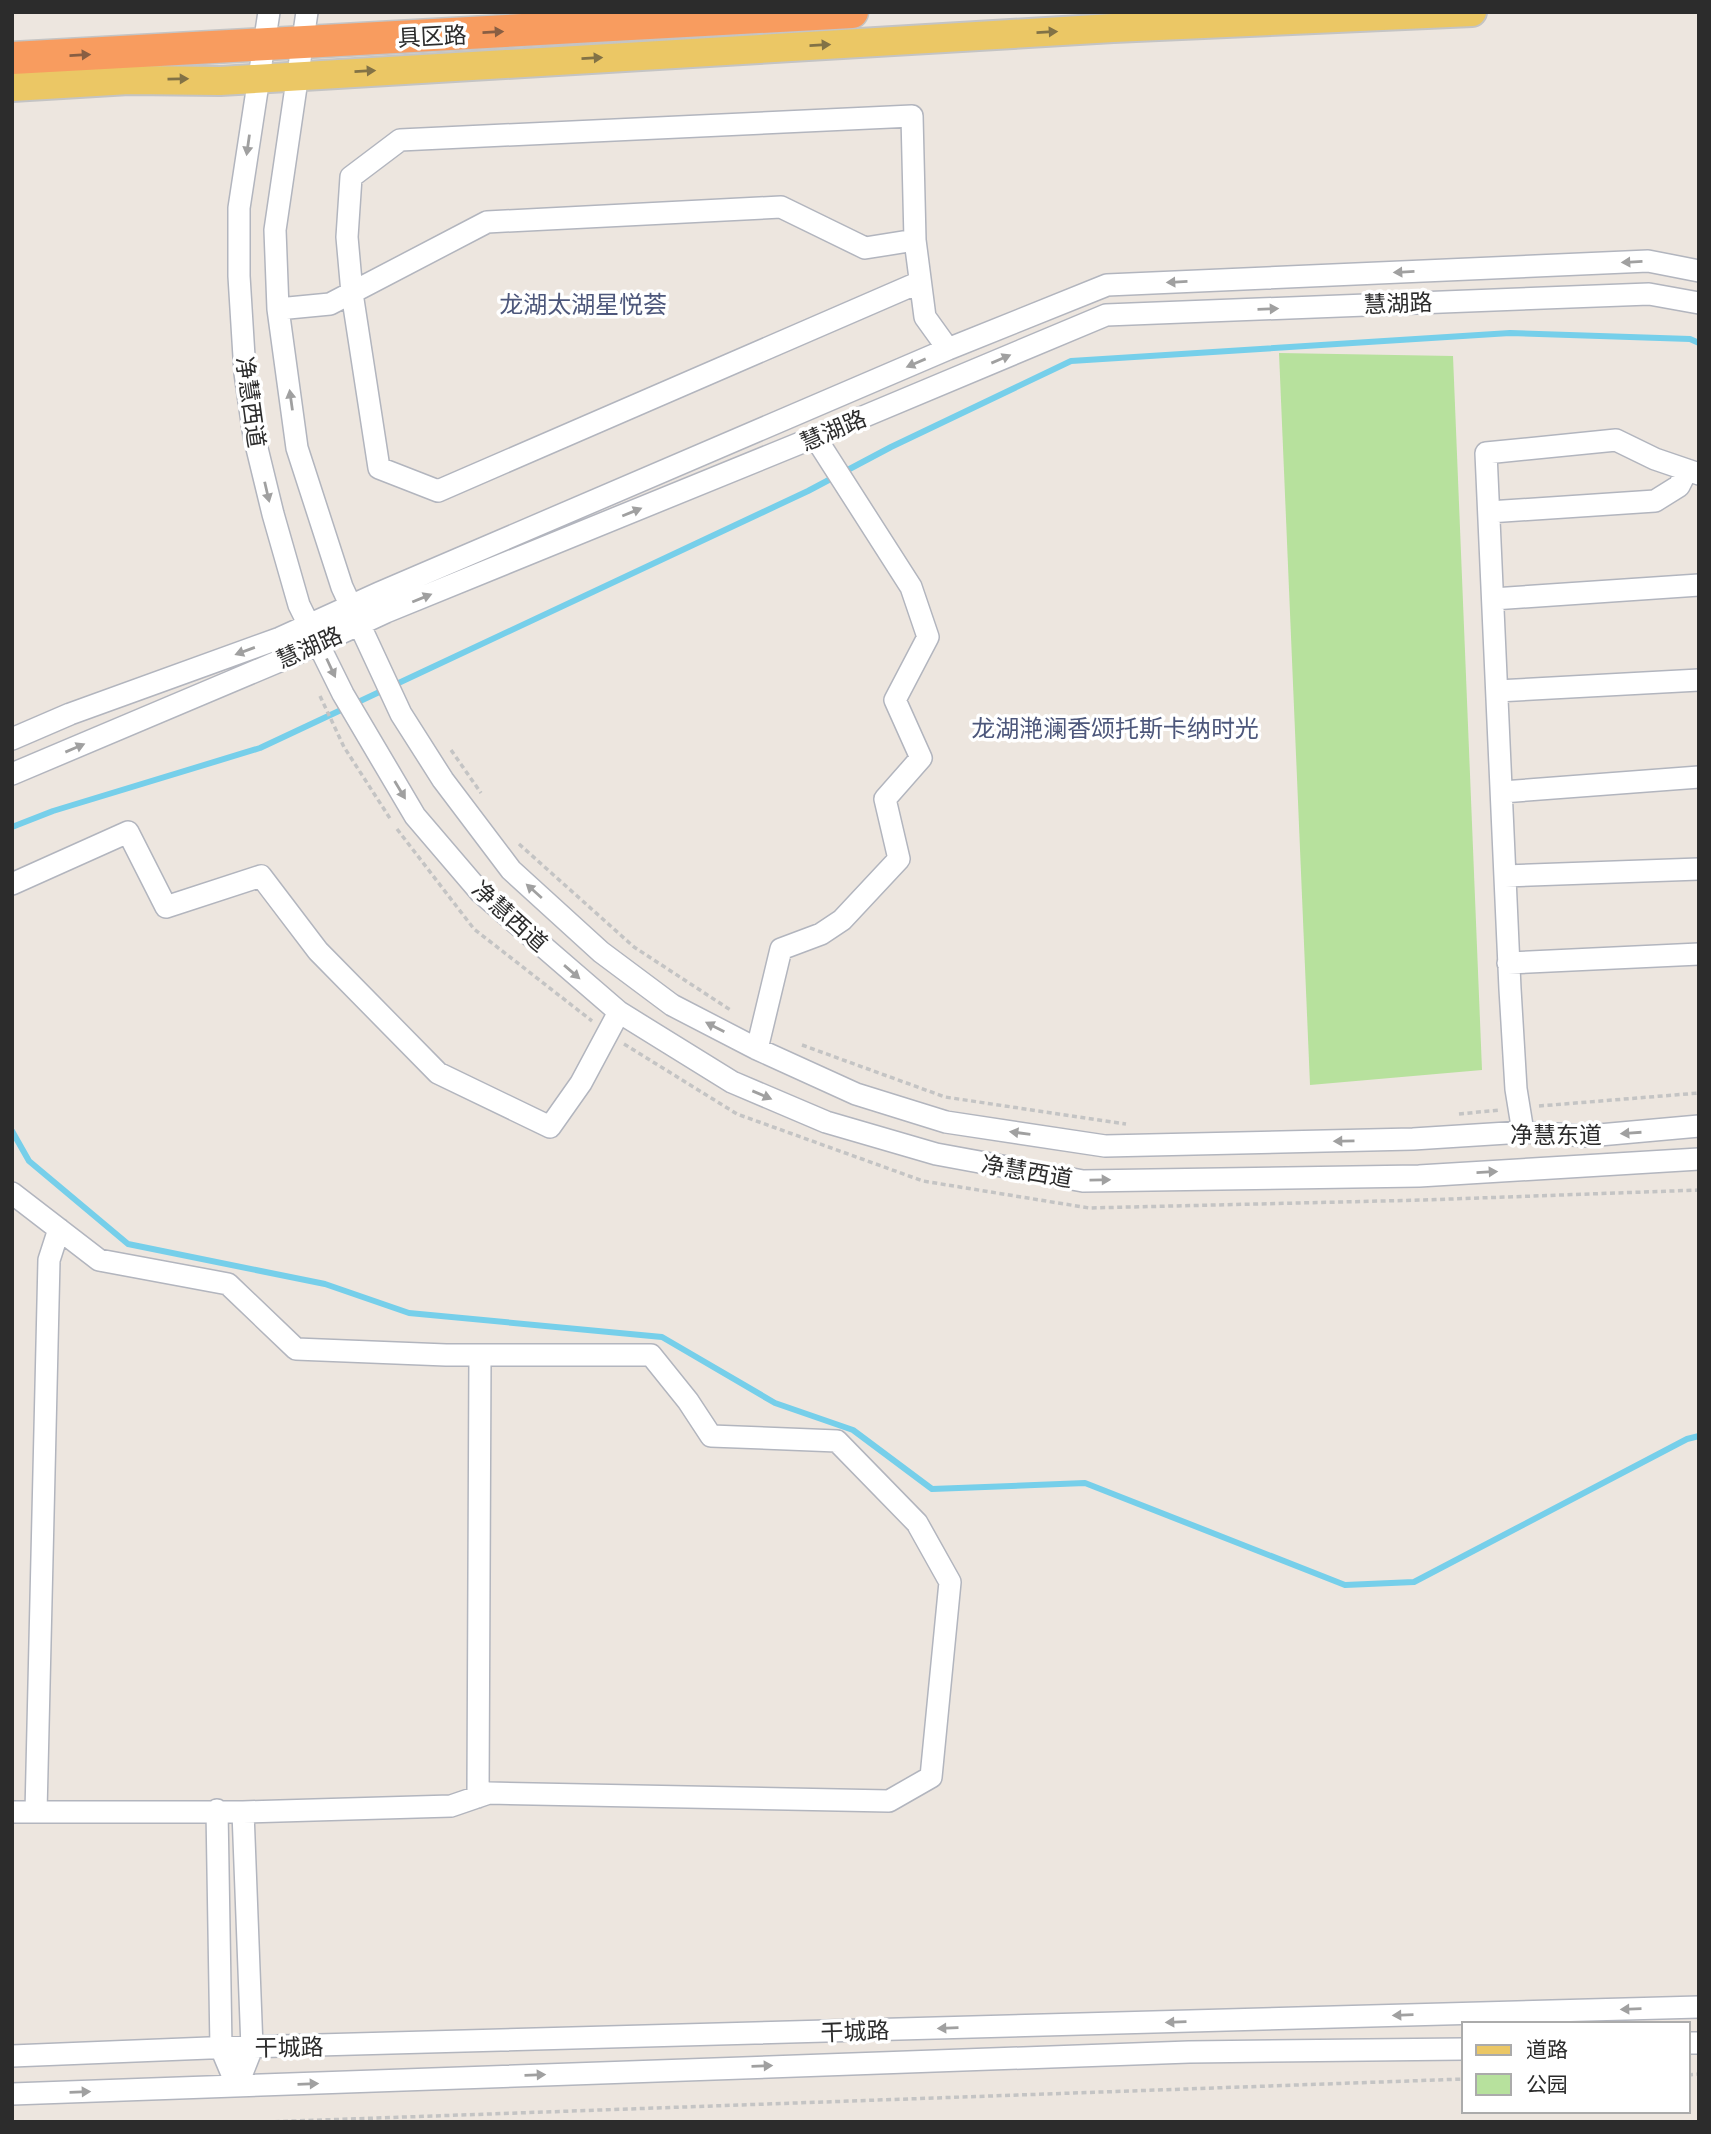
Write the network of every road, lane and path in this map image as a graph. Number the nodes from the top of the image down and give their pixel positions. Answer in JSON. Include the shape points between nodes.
{"nodes":[{"id":1,"x":270,"y":12,"type":"edge"},
{"id":2,"x":852,"y":12,"type":"edge"},
{"id":3,"x":1472,"y":12,"type":"edge"},
{"id":4,"x":305,"y":27,"type":"edge"},
{"id":5,"x":264,"y":44,"type":"junction"},
{"id":6,"x":12,"y":58,"type":"edge"},
{"id":7,"x":297,"y":75,"type":"junction"},
{"id":8,"x":258,"y":78,"type":"junction"},
{"id":9,"x":12,"y":87,"type":"edge"},
{"id":10,"x":915,"y":240,"type":"junction"},
{"id":11,"x":1699,"y":271,"type":"edge"},
{"id":12,"x":920,"y":282,"type":"junction"},
{"id":13,"x":352,"y":293,"type":"junction"},
{"id":14,"x":1699,"y":303,"type":"edge"},
{"id":15,"x":278,"y":309,"type":"junction"},
{"id":16,"x":948,"y":349,"type":"junction"},
{"id":17,"x":816,"y":437,"type":"junction"},
{"id":18,"x":1693,"y":472,"type":"edge"},
{"id":19,"x":1489,"y":512,"type":"junction"},
{"id":20,"x":1699,"y":585,"type":"edge"},
{"id":21,"x":1493,"y":599,"type":"junction"},
{"id":22,"x":355,"y":615,"type":"junction"},
{"id":23,"x":314,"y":634,"type":"junction"},
{"id":24,"x":1699,"y":680,"type":"edge"},
{"id":25,"x":1497,"y":691,"type":"junction"},
{"id":26,"x":321,"y":702,"type":"dead end"},
{"id":27,"x":12,"y":739,"type":"edge"},
{"id":28,"x":344,"y":747,"type":"dead end"},
{"id":29,"x":451,"y":750,"type":"dead end"},
{"id":30,"x":12,"y":774,"type":"edge"},
{"id":31,"x":1699,"y":777,"type":"edge"},
{"id":32,"x":1502,"y":792,"type":"junction"},
{"id":33,"x":482,"y":794,"type":"dead end"},
{"id":34,"x":513,"y":838,"type":"dead end"},
{"id":35,"x":1699,"y":869,"type":"edge"},
{"id":36,"x":1505,"y":876,"type":"junction"},
{"id":37,"x":12,"y":884,"type":"edge"},
{"id":38,"x":1699,"y":954,"type":"edge"},
{"id":39,"x":1508,"y":963,"type":"junction"},
{"id":40,"x":619,"y":1012,"type":"junction"},
{"id":41,"x":760,"y":1040,"type":"junction"},
{"id":42,"x":801,"y":1045,"type":"dead end"},
{"id":43,"x":1699,"y":1093,"type":"edge"},
{"id":44,"x":1520,"y":1108,"type":"junction"},
{"id":45,"x":1455,"y":1114,"type":"dead end"},
{"id":46,"x":1136,"y":1125,"type":"dead end"},
{"id":47,"x":1699,"y":1126,"type":"edge"},
{"id":48,"x":1524,"y":1132,"type":"junction"},
{"id":49,"x":1413,"y":1139,"type":"joint"},
{"id":50,"x":1699,"y":1159,"type":"edge"},
{"id":51,"x":1419,"y":1176,"type":"joint"},
{"id":52,"x":1699,"y":1189,"type":"edge"},
{"id":53,"x":12,"y":1193,"type":"edge"},
{"id":54,"x":1424,"y":1200,"type":"dead end"},
{"id":55,"x":59,"y":1229,"type":"junction"},
{"id":56,"x":480,"y":1355,"type":"junction"},
{"id":57,"x":478,"y":1797,"type":"junction"},
{"id":58,"x":217,"y":1810,"type":"junction"},
{"id":59,"x":12,"y":1812,"type":"edge"},
{"id":60,"x":36,"y":1812,"type":"junction"},
{"id":61,"x":243,"y":1812,"type":"junction"},
{"id":62,"x":1699,"y":2007,"type":"edge"},
{"id":63,"x":221,"y":2048,"type":"junction"},
{"id":64,"x":252,"y":2048,"type":"junction"},
{"id":65,"x":1462,"y":2049,"type":"edge"},
{"id":66,"x":12,"y":2056,"type":"edge"},
{"id":67,"x":1462,"y":2079,"type":"edge"},
{"id":68,"x":237,"y":2087,"type":"junction"},
{"id":69,"x":12,"y":2094,"type":"edge"},
{"id":70,"x":266,"y":2122,"type":"edge"}],
"edges":[{"from":1,"to":5,"type":"street","name":"净慧西道"},
{"from":4,"to":2,"type":"highway","name":"具区路","one_way":true},
{"from":7,"to":3,"type":"main road","one_way":true},
{"from":4,"to":5,"type":"highway","name":"具区路"},
{"from":4,"to":7,"type":"street","name":"净慧西道"},
{"from":6,"to":5,"type":"highway","name":"具区路","one_way":true},
{"from":5,"to":8,"type":"street","name":"净慧西道"},
{"from":7,"to":8,"type":"main road"},
{"from":7,"to":15,"type":"street","name":"净慧西道","via":[[275,230]]},
{"from":9,"to":8,"type":"main road","one_way":true},
{"from":8,"to":23,"type":"street","name":"净慧西道","one_way":true,"via":[[239,208],[245,373],[273,514],[299,605]]},
{"from":10,"to":12,"type":"street"},
{"from":10,"to":13,"type":"street","via":[[865,248],[781,207],[487,222]]},
{"from":10,"to":13,"type":"street","via":[[912,116],[400,140],[351,177],[347,237]]},
{"from":11,"to":16,"type":"street","name":"慧湖路","one_way":true,"via":[[1648,261],[1107,285]]},
{"from":12,"to":13,"type":"street","via":[[439,491],[379,468]]},
{"from":12,"to":16,"type":"street","via":[[925,317]]},
{"from":13,"to":15,"type":"street","via":[[330,304]]},
{"from":17,"to":14,"type":"street","name":"慧湖路","one_way":true,"via":[[1106,315],[1649,294]]},
{"from":22,"to":15,"type":"street","name":"净慧西道","one_way":true,"via":[[298,448]]},
{"from":16,"to":22,"type":"street","name":"慧湖路","one_way":true},
{"from":22,"to":17,"type":"street","name":"慧湖路","one_way":true},
{"from":17,"to":41,"type":"street","via":[[911,587],[928,637],[895,700],[921,758],[885,799],[899,859],[842,920],[821,934],[781,949]]},
{"from":18,"to":19,"type":"street","via":[[1655,501]]},
{"from":18,"to":19,"type":"street","via":[[1616,440],[1486,453]]},
{"from":19,"to":21,"type":"street"},
{"from":20,"to":21,"type":"street"},
{"from":21,"to":25,"type":"street"},
{"from":22,"to":23,"type":"street","name":"慧湖路"},
{"from":41,"to":22,"type":"street","name":"净慧西道","one_way":true,"via":[[671,1005],[601,951],[510,870],[401,714]]},
{"from":23,"to":27,"type":"street","name":"慧湖路","one_way":true,"via":[[280,638]]},
{"from":30,"to":23,"type":"street","name":"慧湖路","one_way":true},
{"from":23,"to":40,"type":"street","name":"净慧西道","one_way":true,"via":[[364,732],[415,816],[480,892]]},
{"from":24,"to":25,"type":"street"},
{"from":25,"to":32,"type":"street"},
{"from":26,"to":28,"type":"path"},
{"from":29,"to":33,"type":"path"},
{"from":31,"to":32,"type":"street"},
{"from":32,"to":36,"type":"street"},
{"from":34,"to":41,"type":"path","via":[[634,947]]},
{"from":35,"to":36,"type":"street"},
{"from":36,"to":39,"type":"street"},
{"from":37,"to":40,"type":"street","via":[[128,832],[166,907],[261,876],[318,951],[439,1073],[550,1127],[581,1083]]},
{"from":38,"to":39,"type":"street"},
{"from":39,"to":44,"type":"street"},
{"from":40,"to":51,"type":"street","name":"净慧西道","one_way":true,"via":[[732,1082],[826,1122],[936,1154],[1083,1181]]},
{"from":49,"to":41,"type":"street","name":"净慧西道","one_way":true,"via":[[1105,1146],[946,1122],[856,1094]]},
{"from":42,"to":46,"type":"path","via":[[945,1097]]},
{"from":43,"to":44,"type":"path","name":"净慧东道"},
{"from":44,"to":45,"type":"path","name":"净慧东道"},
{"from":44,"to":48,"type":"street"},
{"from":47,"to":48,"type":"street","name":"净慧东道","one_way":true,"via":[[1588,1136]]},
{"from":48,"to":49,"type":"street","name":"净慧东道"},
{"from":51,"to":50,"type":"street","name":"净慧东道","one_way":true},
{"from":52,"to":54,"type":"path"},
{"from":53,"to":55,"type":"street"},
{"from":55,"to":56,"type":"street","via":[[99,1260],[228,1284],[296,1349]]},
{"from":55,"to":60,"type":"street","via":[[49,1260]]},
{"from":56,"to":57,"type":"street"},
{"from":56,"to":57,"type":"street","via":[[651,1355],[710,1436],[837,1441],[917,1523],[950,1582],[930,1777],[889,1801],[489,1793]]},
{"from":57,"to":61,"type":"street","via":[[451,1806]]},
{"from":58,"to":60,"type":"street"},
{"from":58,"to":61,"type":"street"},
{"from":58,"to":63,"type":"street"},
{"from":59,"to":60,"type":"street"},
{"from":61,"to":64,"type":"street"},
{"from":62,"to":64,"type":"street","name":"干城路","one_way":true},
{"from":63,"to":64,"type":"street","name":"干城路"},
{"from":63,"to":66,"type":"street","name":"干城路"},
{"from":63,"to":68,"type":"street"},
{"from":64,"to":68,"type":"street"},
{"from":68,"to":65,"type":"street","name":"干城路","one_way":true,"via":[[1189,2052]]},
{"from":67,"to":70,"type":"path"},
{"from":69,"to":68,"type":"street","name":"干城路","one_way":true}]}
